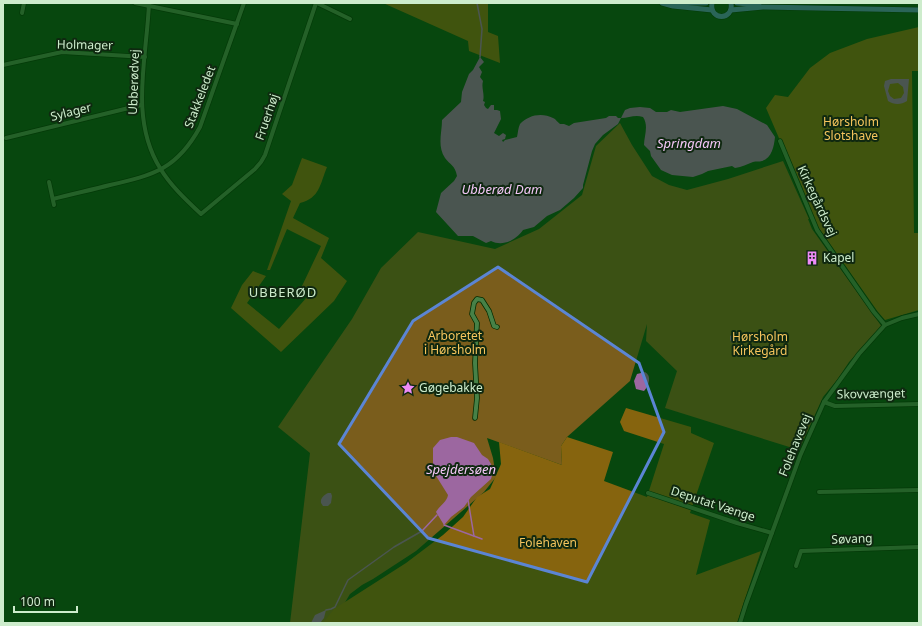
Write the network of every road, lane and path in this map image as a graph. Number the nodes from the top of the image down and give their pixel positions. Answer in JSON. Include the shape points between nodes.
{"nodes":[{"id":1,"x":24,"y":3,"type":"edge"},
{"id":2,"x":135,"y":3,"type":"edge"},
{"id":3,"x":244,"y":3,"type":"edge"},
{"id":4,"x":317,"y":3,"type":"edge"},
{"id":5,"x":666,"y":3,"type":"edge"},
{"id":6,"x":678,"y":3,"type":"edge"},
{"id":7,"x":706,"y":3,"type":"edge"},
{"id":8,"x":712,"y":3,"type":"edge"},
{"id":9,"x":731,"y":3,"type":"edge"},
{"id":10,"x":737,"y":3,"type":"edge"},
{"id":11,"x":149,"y":5,"type":"edge"},
{"id":12,"x":763,"y":7,"type":"junction"},
{"id":13,"x":712,"y":10,"type":"junction"},
{"id":14,"x":731,"y":10,"type":"junction"},
{"id":15,"x":919,"y":10,"type":"edge"},
{"id":16,"x":22,"y":13,"type":"dead end"},
{"id":17,"x":350,"y":19,"type":"dead end"},
{"id":18,"x":237,"y":24,"type":"junction"},
{"id":19,"x":144,"y":57,"type":"junction"},
{"id":20,"x":3,"y":65,"type":"edge"},
{"id":21,"x":142,"y":105,"type":"junction"},
{"id":22,"x":6,"y":138,"type":"dead end"},
{"id":23,"x":780,"y":141,"type":"dead end"},
{"id":24,"x":161,"y":170,"type":"junction"},
{"id":25,"x":49,"y":182,"type":"dead end"},
{"id":26,"x":53,"y":199,"type":"junction"},
{"id":27,"x":54,"y":205,"type":"dead end"},
{"id":28,"x":201,"y":214,"type":"joint"},
{"id":29,"x":919,"y":314,"type":"edge"},
{"id":30,"x":885,"y":325,"type":"junction"},
{"id":31,"x":497,"y":327,"type":"dead end"},
{"id":32,"x":824,"y":402,"type":"junction"},
{"id":33,"x":919,"y":404,"type":"edge"},
{"id":34,"x":475,"y":418,"type":"dead end"},
{"id":35,"x":919,"y":490,"type":"edge"},
{"id":36,"x":819,"y":492,"type":"dead end"},
{"id":37,"x":648,"y":493,"type":"dead end"},
{"id":38,"x":772,"y":533,"type":"junction"},
{"id":39,"x":919,"y":547,"type":"edge"},
{"id":40,"x":796,"y":566,"type":"dead end"},
{"id":41,"x":753,"y":570,"type":"dead end"},
{"id":42,"x":758,"y":572,"type":"junction"},
{"id":43,"x":740,"y":623,"type":"edge"}],
"edges":[{"from":1,"to":16,"type":"street"},
{"from":2,"to":11,"type":"street"},
{"from":3,"to":18,"type":"street","name":"Stakkeledet"},
{"from":4,"to":17,"type":"street","name":"Fruerhøj"},
{"from":4,"to":28,"type":"street","name":"Fruerhøj","via":[[265,155],[255,169]]},
{"from":5,"to":13,"type":"main road"},
{"from":6,"to":7,"type":"main road"},
{"from":8,"to":13,"type":"main road"},
{"from":9,"to":14,"type":"main road"},
{"from":10,"to":12,"type":"main road"},
{"from":11,"to":18,"type":"street"},
{"from":11,"to":19,"type":"street","name":"Ubberødvej"},
{"from":12,"to":14,"type":"main road"},
{"from":12,"to":15,"type":"main road"},
{"from":13,"to":14,"type":"main road","via":[[721,17]]},
{"from":18,"to":24,"type":"street","name":"Stakkeledet","via":[[200,128],[186,149]]},
{"from":19,"to":20,"type":"street","name":"Holmager","via":[[62,52]]},
{"from":19,"to":21,"type":"street","name":"Ubberødvej"},
{"from":21,"to":22,"type":"street","name":"Sylager"},
{"from":21,"to":24,"type":"street","name":"Ubberødvej","via":[[146,137]]},
{"from":23,"to":30,"type":"street","name":"Kirkegårdsvej","via":[[817,230]]},
{"from":24,"to":26,"type":"street","name":"Stakkeledet","via":[[140,178]]},
{"from":24,"to":28,"type":"street","name":"Ubberødvej"},
{"from":25,"to":26,"type":"street"},
{"from":26,"to":27,"type":"street"},
{"from":29,"to":30,"type":"street","name":"Folehavevej"},
{"from":30,"to":32,"type":"street","name":"Folehavevej","via":[[859,354]]},
{"from":31,"to":34,"type":"street","via":[[494,326],[482,300],[476,300],[472,314],[477,323]]},
{"from":32,"to":33,"type":"street","name":"Skovvænget","via":[[835,406]]},
{"from":32,"to":38,"type":"street","name":"Folehavevej","via":[[800,456]]},
{"from":35,"to":36,"type":"street"},
{"from":37,"to":38,"type":"street","name":"Deputat Vænge"},
{"from":38,"to":42,"type":"street","name":"Folehavevej"},
{"from":39,"to":40,"type":"street","name":"Søvang","via":[[801,550]]},
{"from":41,"to":42,"type":"street"},
{"from":42,"to":43,"type":"street","name":"Folehavevej"}]}
